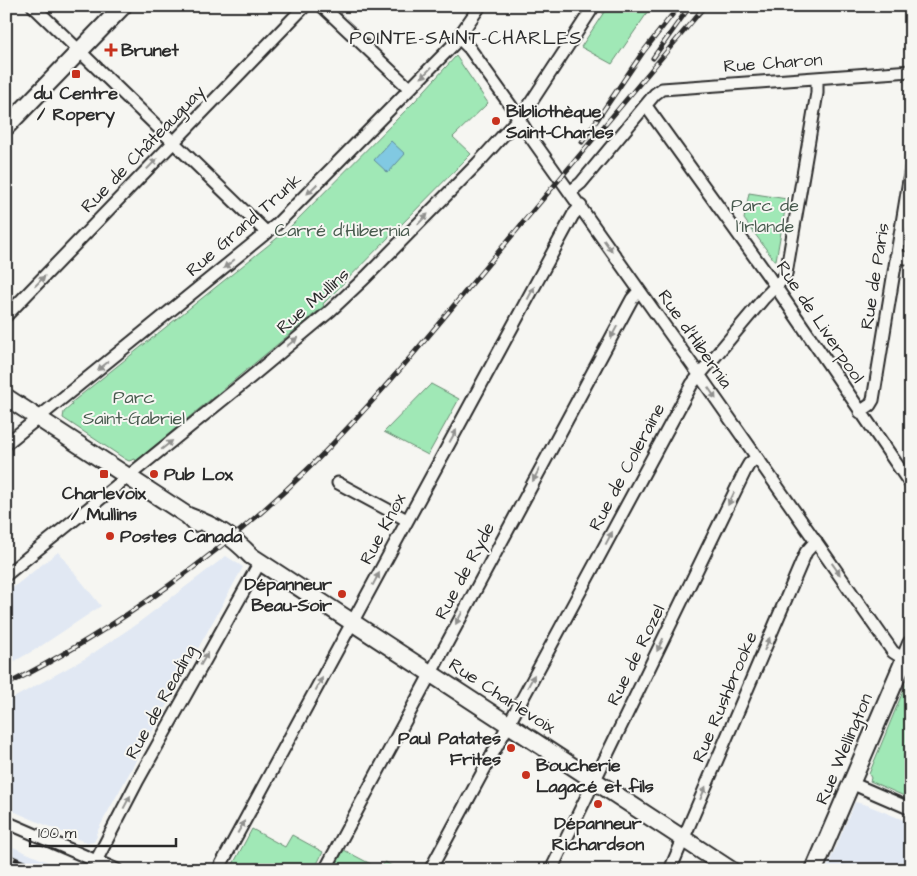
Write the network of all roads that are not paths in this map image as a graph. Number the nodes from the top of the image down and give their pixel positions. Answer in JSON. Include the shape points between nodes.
{"nodes":[{"id":1,"x":33,"y":6,"type":"edge"},
{"id":2,"x":124,"y":6,"type":"edge"},
{"id":3,"x":305,"y":6,"type":"edge"},
{"id":4,"x":322,"y":6,"type":"edge"},
{"id":5,"x":480,"y":6,"type":"edge"},
{"id":6,"x":594,"y":6,"type":"edge"},
{"id":7,"x":459,"y":38,"type":"junction"},
{"id":8,"x":80,"y":51,"type":"junction"},
{"id":9,"x":911,"y":71,"type":"edge"},
{"id":10,"x":817,"y":78,"type":"junction"},
{"id":11,"x":410,"y":90,"type":"junction"},
{"id":12,"x":646,"y":106,"type":"junction"},
{"id":13,"x":519,"y":118,"type":"junction"},
{"id":14,"x":6,"y":127,"type":"edge"},
{"id":15,"x":173,"y":142,"type":"junction"},
{"id":16,"x":911,"y":168,"type":"edge"},
{"id":17,"x":570,"y":192,"type":"junction"},
{"id":18,"x":581,"y":206,"type":"junction"},
{"id":19,"x":267,"y":233,"type":"junction"},
{"id":20,"x":896,"y":256,"type":"junction"},
{"id":21,"x":911,"y":259,"type":"edge"},
{"id":22,"x":776,"y":287,"type":"junction"},
{"id":23,"x":640,"y":291,"type":"junction"},
{"id":24,"x":6,"y":316,"type":"edge"},
{"id":25,"x":699,"y":375,"type":"junction"},
{"id":26,"x":6,"y":396,"type":"edge"},
{"id":27,"x":860,"y":412,"type":"junction"},
{"id":28,"x":38,"y":418,"type":"junction"},
{"id":29,"x":6,"y":444,"type":"edge"},
{"id":30,"x":756,"y":458,"type":"junction"},
{"id":31,"x":129,"y":476,"type":"junction"},
{"id":32,"x":338,"y":483,"type":"dead end"},
{"id":33,"x":911,"y":485,"type":"edge"},
{"id":34,"x":407,"y":520,"type":"junction"},
{"id":35,"x":816,"y":541,"type":"junction"},
{"id":36,"x":255,"y":559,"type":"junction"},
{"id":37,"x":6,"y":575,"type":"edge"},
{"id":38,"x":353,"y":622,"type":"junction"},
{"id":39,"x":911,"y":644,"type":"edge"},
{"id":40,"x":904,"y":659,"type":"junction"},
{"id":41,"x":430,"y":672,"type":"junction"},
{"id":42,"x":508,"y":724,"type":"junction"},
{"id":43,"x":594,"y":780,"type":"junction"},
{"id":44,"x":851,"y":783,"type":"junction"},
{"id":45,"x":911,"y":809,"type":"edge"},
{"id":46,"x":6,"y":822,"type":"edge"},
{"id":47,"x":683,"y":838,"type":"junction"},
{"id":48,"x":96,"y":861,"type":"junction"},
{"id":49,"x":117,"y":870,"type":"edge"},
{"id":50,"x":218,"y":870,"type":"edge"},
{"id":51,"x":325,"y":870,"type":"edge"},
{"id":52,"x":430,"y":870,"type":"edge"},
{"id":53,"x":551,"y":870,"type":"edge"},
{"id":54,"x":670,"y":870,"type":"edge"},
{"id":55,"x":731,"y":870,"type":"edge"},
{"id":56,"x":814,"y":870,"type":"edge"}],
"edges":[{"from":1,"to":8,"type":"street"},
{"from":2,"to":8,"type":"street"},
{"from":3,"to":15,"type":"street","name":"Rue de Châteauguay"},
{"from":4,"to":11,"type":"street"},
{"from":5,"to":7,"type":"street","name":"Rue Grand Trunk"},
{"from":6,"to":13,"type":"street","name":"Rue Mullins"},
{"from":7,"to":11,"type":"street","name":"Rue Grand Trunk","one_way":true},
{"from":7,"to":13,"type":"street","name":"Rue d'Hibernia"},
{"from":8,"to":14,"type":"street"},
{"from":8,"to":15,"type":"street"},
{"from":9,"to":10,"type":"street","name":"Rue Charon"},
{"from":10,"to":12,"type":"street","name":"Rue Charon","via":[[665,88],[655,94]]},
{"from":10,"to":22,"type":"street","name":"Rue de Coleraine","via":[[788,265],[786,274]]},
{"from":11,"to":19,"type":"street","name":"Rue Grand Trunk","one_way":true},
{"from":12,"to":17,"type":"street"},
{"from":12,"to":22,"type":"street","name":"Rue de Liverpool"},
{"from":13,"to":17,"type":"street","name":"Rue d'Hibernia"},
{"from":31,"to":13,"type":"street","name":"Rue Mullins","one_way":true,"via":[[348,294]]},
{"from":15,"to":19,"type":"street"},
{"from":24,"to":15,"type":"street","name":"Rue de Châteauguay","one_way":true},
{"from":16,"to":20,"type":"street","name":"Rue de Paris"},
{"from":17,"to":18,"type":"street","name":"Rue d'Hibernia"},
{"from":18,"to":23,"type":"street","name":"Rue d'Hibernia","one_way":true},
{"from":34,"to":18,"type":"street","name":"Rue Knox","one_way":true,"via":[[573,215]]},
{"from":19,"to":28,"type":"street","name":"Rue Grand Trunk","one_way":true},
{"from":20,"to":21,"type":"street"},
{"from":20,"to":27,"type":"street","name":"Rue de Paris","via":[[872,402]]},
{"from":22,"to":25,"type":"street","name":"Rue de Coleraine"},
{"from":22,"to":27,"type":"street","name":"Rue de Liverpool"},
{"from":23,"to":25,"type":"street","name":"Rue d'Hibernia"},
{"from":23,"to":41,"type":"street","name":"Rue de Ryde","one_way":true,"via":[[632,299]]},
{"from":25,"to":30,"type":"street","name":"Rue d'Hibernia","one_way":true},
{"from":42,"to":25,"type":"street","name":"Rue de Coleraine","one_way":true},
{"from":26,"to":28,"type":"street","name":"Rue Charlevoix"},
{"from":27,"to":33,"type":"street","name":"Rue de Liverpool"},
{"from":28,"to":29,"type":"street","name":"Rue Grand Trunk"},
{"from":28,"to":31,"type":"street","name":"Rue Charlevoix"},
{"from":30,"to":35,"type":"street","name":"Rue d'Hibernia"},
{"from":30,"to":43,"type":"street","name":"Rue de Rozel","one_way":true,"via":[[745,471]]},
{"from":31,"to":36,"type":"street","name":"Rue Charlevoix","via":[[188,516],[211,524],[237,541]]},
{"from":31,"to":37,"type":"street","name":"Rue Mullins"},
{"from":32,"to":34,"type":"street"},
{"from":38,"to":34,"type":"street","name":"Rue Knox","one_way":true},
{"from":35,"to":40,"type":"street","name":"Rue d'Hibernia","one_way":true,"via":[[893,652]]},
{"from":47,"to":35,"type":"street","name":"Rue Rushbrooke","one_way":true,"via":[[806,552]]},
{"from":36,"to":38,"type":"street","name":"Rue Charlevoix"},
{"from":48,"to":36,"type":"street","name":"Rue de Reading","one_way":true},
{"from":38,"to":41,"type":"street","name":"Rue Charlevoix"},
{"from":50,"to":38,"type":"street","name":"Rue Knox","one_way":true},
{"from":39,"to":40,"type":"street","name":"Rue Wellington"},
{"from":40,"to":44,"type":"street","name":"Rue Wellington"},
{"from":41,"to":42,"type":"street","name":"Rue Charlevoix"},
{"from":41,"to":51,"type":"street","name":"Rue de Ryde"},
{"from":42,"to":43,"type":"street","name":"Rue Charlevoix"},
{"from":42,"to":52,"type":"street","name":"Rue de Coleraine"},
{"from":43,"to":47,"type":"street","name":"Rue Charlevoix"},
{"from":43,"to":53,"type":"street","name":"Rue de Rozel"},
{"from":44,"to":45,"type":"street"},
{"from":44,"to":56,"type":"street","name":"Rue Wellington"},
{"from":46,"to":48,"type":"street"},
{"from":47,"to":54,"type":"street","name":"Rue Rushbrooke"},
{"from":47,"to":55,"type":"street","name":"Rue Charlevoix"},
{"from":48,"to":49,"type":"street"}]}
